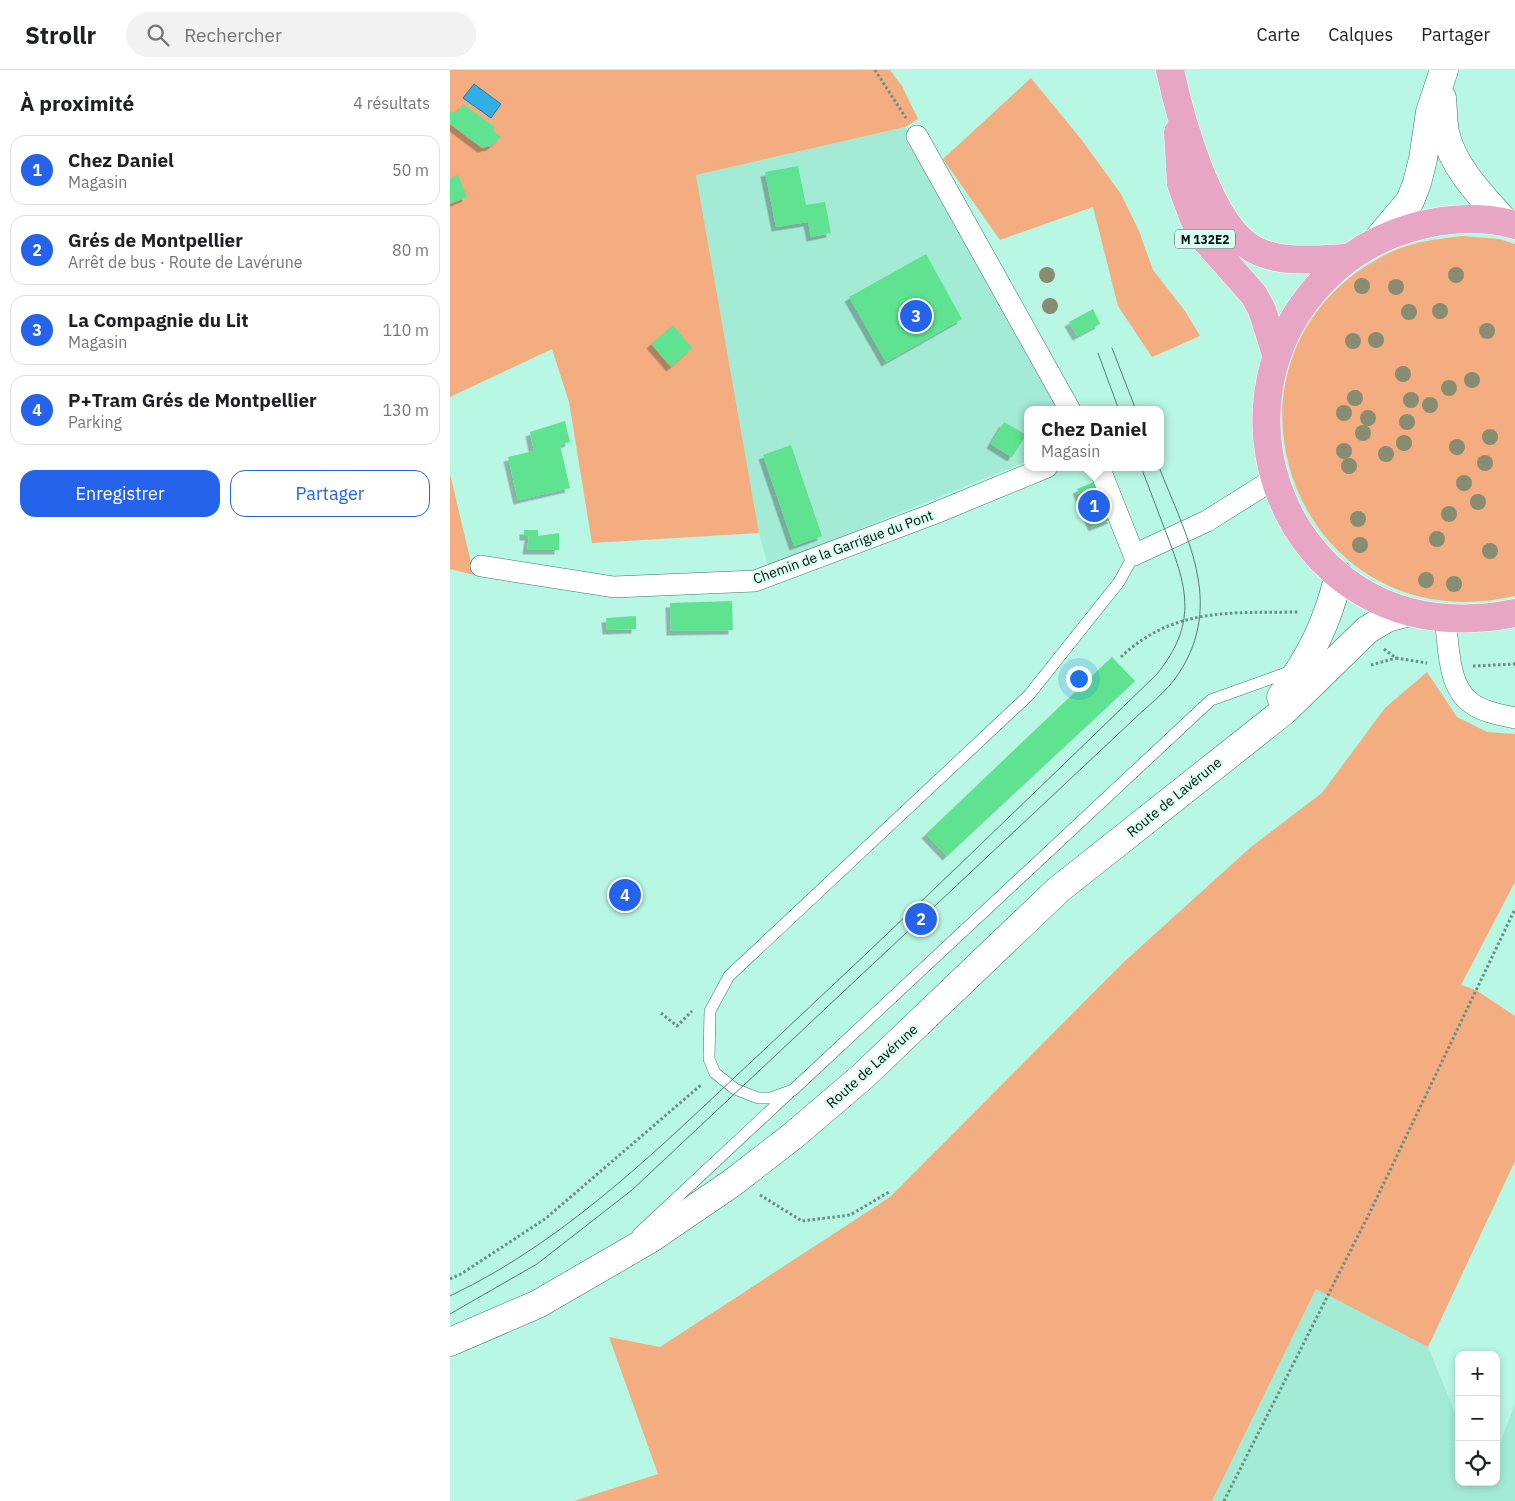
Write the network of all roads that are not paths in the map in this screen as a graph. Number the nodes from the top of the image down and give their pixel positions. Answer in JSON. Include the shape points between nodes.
{"nodes":[{"id":1,"x":1170,"y":70,"type":"edge"},
{"id":2,"x":1442,"y":76,"type":"edge"},
{"id":3,"x":1177,"y":106,"type":"junction"},
{"id":4,"x":918,"y":136,"type":"road end"},
{"id":5,"x":1510,"y":224,"type":"edge"},
{"id":6,"x":1378,"y":240,"type":"junction"},
{"id":7,"x":1347,"y":258,"type":"junction"},
{"id":8,"x":1276,"y":354,"type":"junction"},
{"id":9,"x":1068,"y":406,"type":"edge"},
{"id":10,"x":1037,"y":471,"type":"edge"},
{"id":11,"x":1101,"y":471,"type":"edge"},
{"id":12,"x":1274,"y":479,"type":"junction"},
{"id":13,"x":1134,"y":555,"type":"junction"},
{"id":14,"x":482,"y":566,"type":"dead end"},
{"id":15,"x":1339,"y":575,"type":"junction"},
{"id":16,"x":1410,"y":612,"type":"junction"},
{"id":17,"x":1515,"y":613,"type":"edge"},
{"id":18,"x":1445,"y":619,"type":"junction"},
{"id":19,"x":1303,"y":668,"type":"junction"},
{"id":20,"x":1515,"y":718,"type":"edge"},
{"id":21,"x":1253,"y":733,"type":"junction"},
{"id":22,"x":792,"y":1090,"type":"junction"},
{"id":23,"x":600,"y":1268,"type":"junction"},
{"id":24,"x":450,"y":1342,"type":"edge"}],
"edges":[{"from":1,"to":3,"type":"main road","number":"M 132E2"},
{"from":2,"to":5,"type":"main road","via":[[1445,132],[1455,159],[1472,186]]},
{"from":2,"to":6,"type":"main road","via":[[1430,112],[1417,183],[1410,200]]},
{"from":3,"to":7,"type":"main road","number":"M 132E2","via":[[1210,196],[1223,220],[1247,246],[1270,255],[1296,259]]},
{"from":3,"to":8,"type":"main road","number":"M 132E2","via":[[1180,184],[1202,235],[1254,295]]},
{"from":4,"to":9,"type":"street"},
{"from":5,"to":6,"type":"main road","via":[[1472,219],[1440,221],[1408,228]]},
{"from":6,"to":7,"type":"main road"},
{"from":7,"to":8,"type":"main road","via":[[1317,285],[1293,318]]},
{"from":8,"to":12,"type":"main road","via":[[1267,389],[1265,425]]},
{"from":10,"to":14,"type":"street","name":"Chemin de la Garrigue du Pont","via":[[755,581],[614,587]]},
{"from":11,"to":13,"type":"street"},
{"from":12,"to":13,"type":"street","via":[[1207,521]]},
{"from":12,"to":15,"type":"main road","via":[[1291,518],[1317,554]]},
{"from":13,"to":22,"type":"lane","via":[[1119,582],[1029,695],[729,976],[710,1011],[709,1059],[715,1073],[735,1088],[758,1098],[771,1098]]},
{"from":15,"to":16,"type":"main road","via":[[1378,599]]},
{"from":15,"to":19,"type":"main road","name":"Route de Lavérune","via":[[1330,612]]},
{"from":16,"to":18,"type":"main road"},
{"from":16,"to":21,"type":"main road","name":"Route de Lavérune","via":[[1387,618],[1368,630],[1284,710]]},
{"from":17,"to":18,"type":"main road","via":[[1480,619]]},
{"from":18,"to":20,"type":"street","via":[[1458,687],[1470,703],[1494,714]]},
{"from":19,"to":21,"type":"main road","name":"Route de Lavérune"},
{"from":19,"to":22,"type":"lane","via":[[1211,700]]},
{"from":21,"to":23,"type":"main road","name":"Route de Lavérune","via":[[1058,890],[862,1077],[794,1135],[732,1183],[650,1239]]},
{"from":22,"to":23,"type":"lane"},
{"from":23,"to":24,"type":"main road","name":"Route de Lavérune","via":[[538,1304]]}]}
